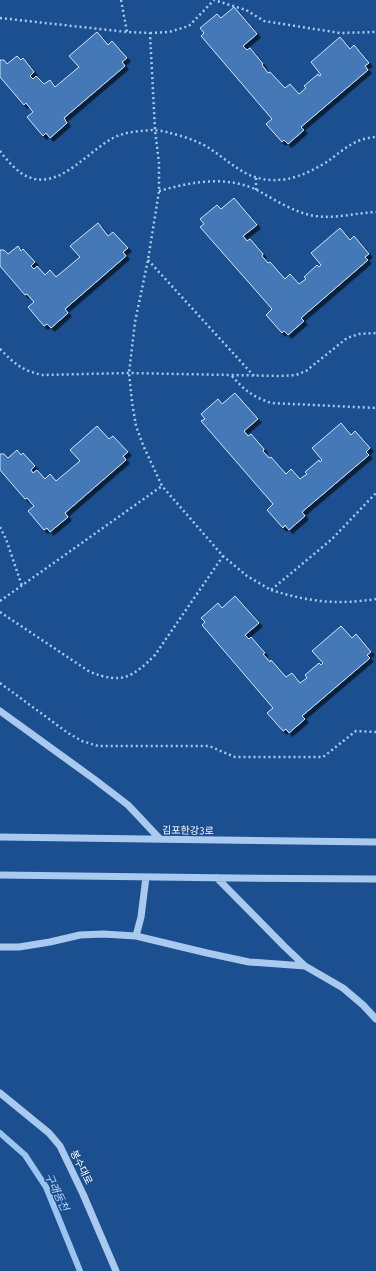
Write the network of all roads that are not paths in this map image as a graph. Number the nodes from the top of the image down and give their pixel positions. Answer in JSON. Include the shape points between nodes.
{"nodes":[{"id":1,"x":0,"y":711,"type":"edge"},
{"id":2,"x":0,"y":837,"type":"edge"},
{"id":3,"x":160,"y":839,"type":"junction"},
{"id":4,"x":376,"y":842,"type":"edge"},
{"id":5,"x":0,"y":875,"type":"edge"},
{"id":6,"x":146,"y":877,"type":"junction"},
{"id":7,"x":217,"y":878,"type":"junction"},
{"id":8,"x":376,"y":879,"type":"edge"},
{"id":9,"x":136,"y":936,"type":"junction"},
{"id":10,"x":0,"y":947,"type":"edge"},
{"id":11,"x":305,"y":966,"type":"junction"},
{"id":12,"x":376,"y":1020,"type":"edge"},
{"id":13,"x":0,"y":1093,"type":"edge"},
{"id":14,"x":116,"y":1271,"type":"edge"}],
"edges":[{"from":1,"to":3,"type":"street","via":[[128,805]]},
{"from":2,"to":3,"type":"street","name":"김포한강3로"},
{"from":3,"to":4,"type":"street","name":"김포한강3로"},
{"from":5,"to":6,"type":"street"},
{"from":6,"to":7,"type":"street"},
{"from":6,"to":9,"type":"street"},
{"from":7,"to":8,"type":"street"},
{"from":7,"to":11,"type":"street"},
{"from":9,"to":10,"type":"street","via":[[80,935],[19,947]]},
{"from":9,"to":11,"type":"street","via":[[249,962]]},
{"from":11,"to":12,"type":"street","via":[[343,988]]},
{"from":13,"to":14,"type":"street","name":"봉수대로","via":[[60,1146]]}]}
